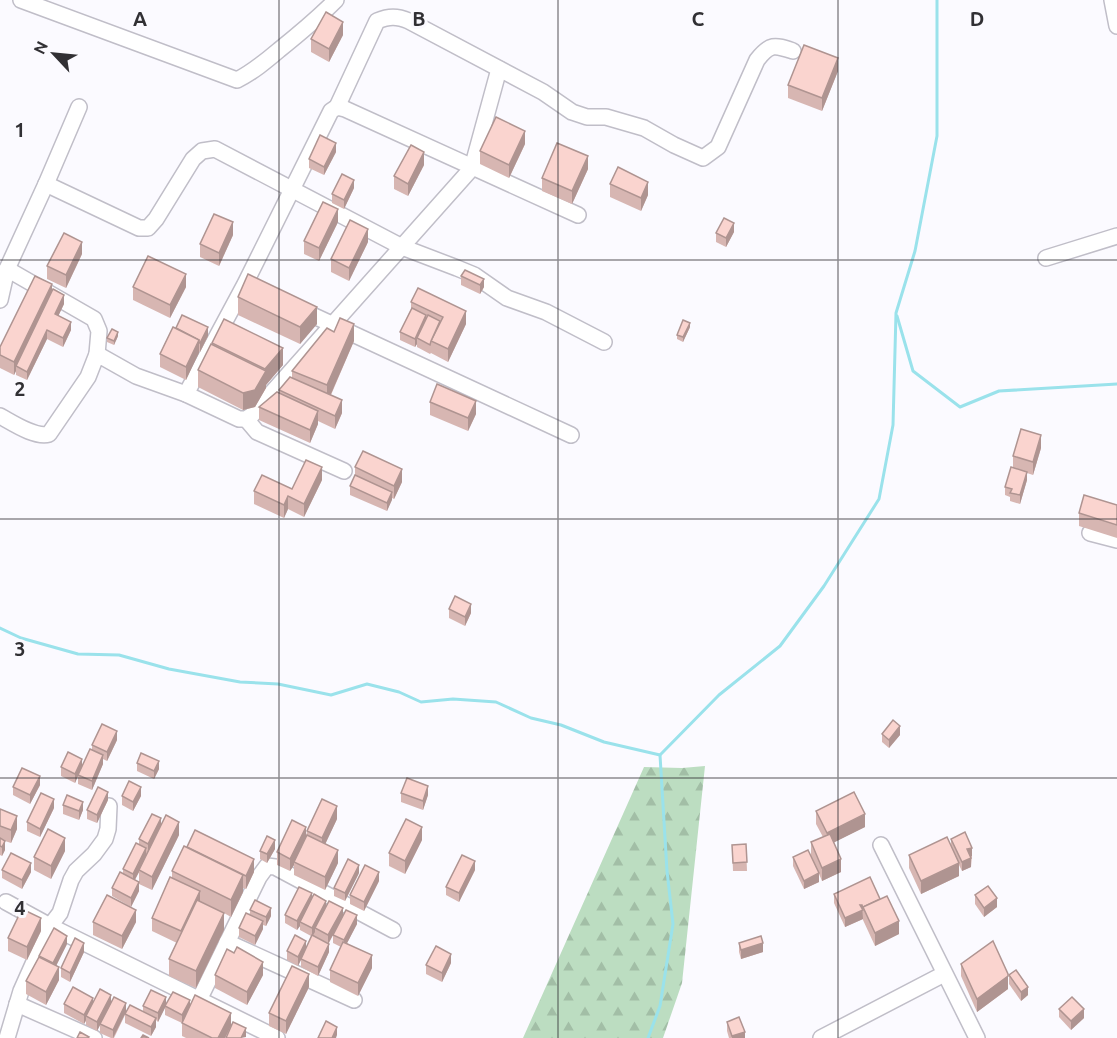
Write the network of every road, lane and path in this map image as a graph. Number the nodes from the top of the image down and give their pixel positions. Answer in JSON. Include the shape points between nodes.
{"nodes":[{"id":1,"x":21,"y":0,"type":"edge"},
{"id":2,"x":336,"y":0,"type":"edge"},
{"id":3,"x":1112,"y":0,"type":"edge"},
{"id":4,"x":1117,"y":26,"type":"edge"},
{"id":5,"x":793,"y":51,"type":"dead end"},
{"id":6,"x":499,"y":69,"type":"junction"},
{"id":7,"x":79,"y":107,"type":"dead end"},
{"id":8,"x":337,"y":107,"type":"junction"},
{"id":9,"x":472,"y":168,"type":"junction"},
{"id":10,"x":46,"y":184,"type":"junction"},
{"id":11,"x":292,"y":190,"type":"junction"},
{"id":12,"x":578,"y":215,"type":"dead end"},
{"id":13,"x":1117,"y":236,"type":"edge"},
{"id":14,"x":402,"y":248,"type":"junction"},
{"id":15,"x":1046,"y":258,"type":"dead end"},
{"id":16,"x":7,"y":269,"type":"junction"},
{"id":17,"x":0,"y":300,"type":"edge"},
{"id":18,"x":284,"y":302,"type":"edge"},
{"id":19,"x":333,"y":325,"type":"junction"},
{"id":20,"x":604,"y":342,"type":"dead end"},
{"id":21,"x":97,"y":354,"type":"junction"},
{"id":22,"x":186,"y":394,"type":"junction"},
{"id":23,"x":0,"y":416,"type":"edge"},
{"id":24,"x":246,"y":418,"type":"junction"},
{"id":25,"x":571,"y":435,"type":"dead end"},
{"id":26,"x":344,"y":471,"type":"dead end"},
{"id":27,"x":1090,"y":533,"type":"dead end"},
{"id":28,"x":1117,"y":540,"type":"edge"},
{"id":29,"x":109,"y":806,"type":"dead end"},
{"id":30,"x":881,"y":845,"type":"dead end"},
{"id":31,"x":6,"y":902,"type":"dead end"},
{"id":32,"x":50,"y":926,"type":"junction"},
{"id":33,"x":393,"y":930,"type":"dead end"},
{"id":34,"x":227,"y":942,"type":"junction"},
{"id":35,"x":944,"y":974,"type":"junction"},
{"id":36,"x":199,"y":999,"type":"junction"},
{"id":37,"x":354,"y":1000,"type":"dead end"},
{"id":38,"x":17,"y":1005,"type":"junction"},
{"id":39,"x":7,"y":1038,"type":"edge"},
{"id":40,"x":94,"y":1038,"type":"edge"},
{"id":41,"x":277,"y":1038,"type":"edge"},
{"id":42,"x":821,"y":1038,"type":"edge"},
{"id":43,"x":977,"y":1038,"type":"edge"}],
"edges":[{"from":1,"to":2,"type":"street","via":[[237,80],[299,35]]},
{"from":3,"to":4,"type":"street"},
{"from":5,"to":6,"type":"street","via":[[776,45],[765,49],[718,147],[704,158],[644,128],[572,112]]},
{"from":6,"to":8,"type":"street","via":[[410,21],[388,16],[377,21]]},
{"from":6,"to":9,"type":"street"},
{"from":7,"to":10,"type":"street"},
{"from":8,"to":9,"type":"street"},
{"from":8,"to":11,"type":"street","via":[[331,111]]},
{"from":9,"to":12,"type":"street"},
{"from":9,"to":14,"type":"street"},
{"from":10,"to":11,"type":"street","via":[[140,228],[148,228],[156,219],[202,151],[215,149]]},
{"from":10,"to":16,"type":"street"},
{"from":11,"to":14,"type":"street"},
{"from":11,"to":22,"type":"street","via":[[249,286]]},
{"from":13,"to":15,"type":"street"},
{"from":14,"to":19,"type":"street"},
{"from":14,"to":20,"type":"street","via":[[474,275],[507,298],[546,312]]},
{"from":16,"to":17,"type":"street"},
{"from":16,"to":21,"type":"street","via":[[94,319],[99,330]]},
{"from":18,"to":19,"type":"street"},
{"from":19,"to":24,"type":"street"},
{"from":19,"to":25,"type":"street"},
{"from":21,"to":22,"type":"street","via":[[136,376]]},
{"from":21,"to":23,"type":"street","via":[[88,377],[49,434],[35,434]]},
{"from":22,"to":24,"type":"street","via":[[239,419]]},
{"from":24,"to":26,"type":"street","via":[[257,432]]},
{"from":27,"to":28,"type":"street"},
{"from":29,"to":32,"type":"street","via":[[105,839],[76,871],[60,913]]},
{"from":30,"to":35,"type":"street"},
{"from":31,"to":32,"type":"street"},
{"from":32,"to":36,"type":"street"},
{"from":32,"to":38,"type":"street"},
{"from":33,"to":34,"type":"street","via":[[267,866]]},
{"from":34,"to":36,"type":"street"},
{"from":34,"to":37,"type":"street"},
{"from":35,"to":42,"type":"street"},
{"from":35,"to":43,"type":"street"},
{"from":36,"to":41,"type":"street"},
{"from":38,"to":39,"type":"street"},
{"from":38,"to":40,"type":"street"}]}
